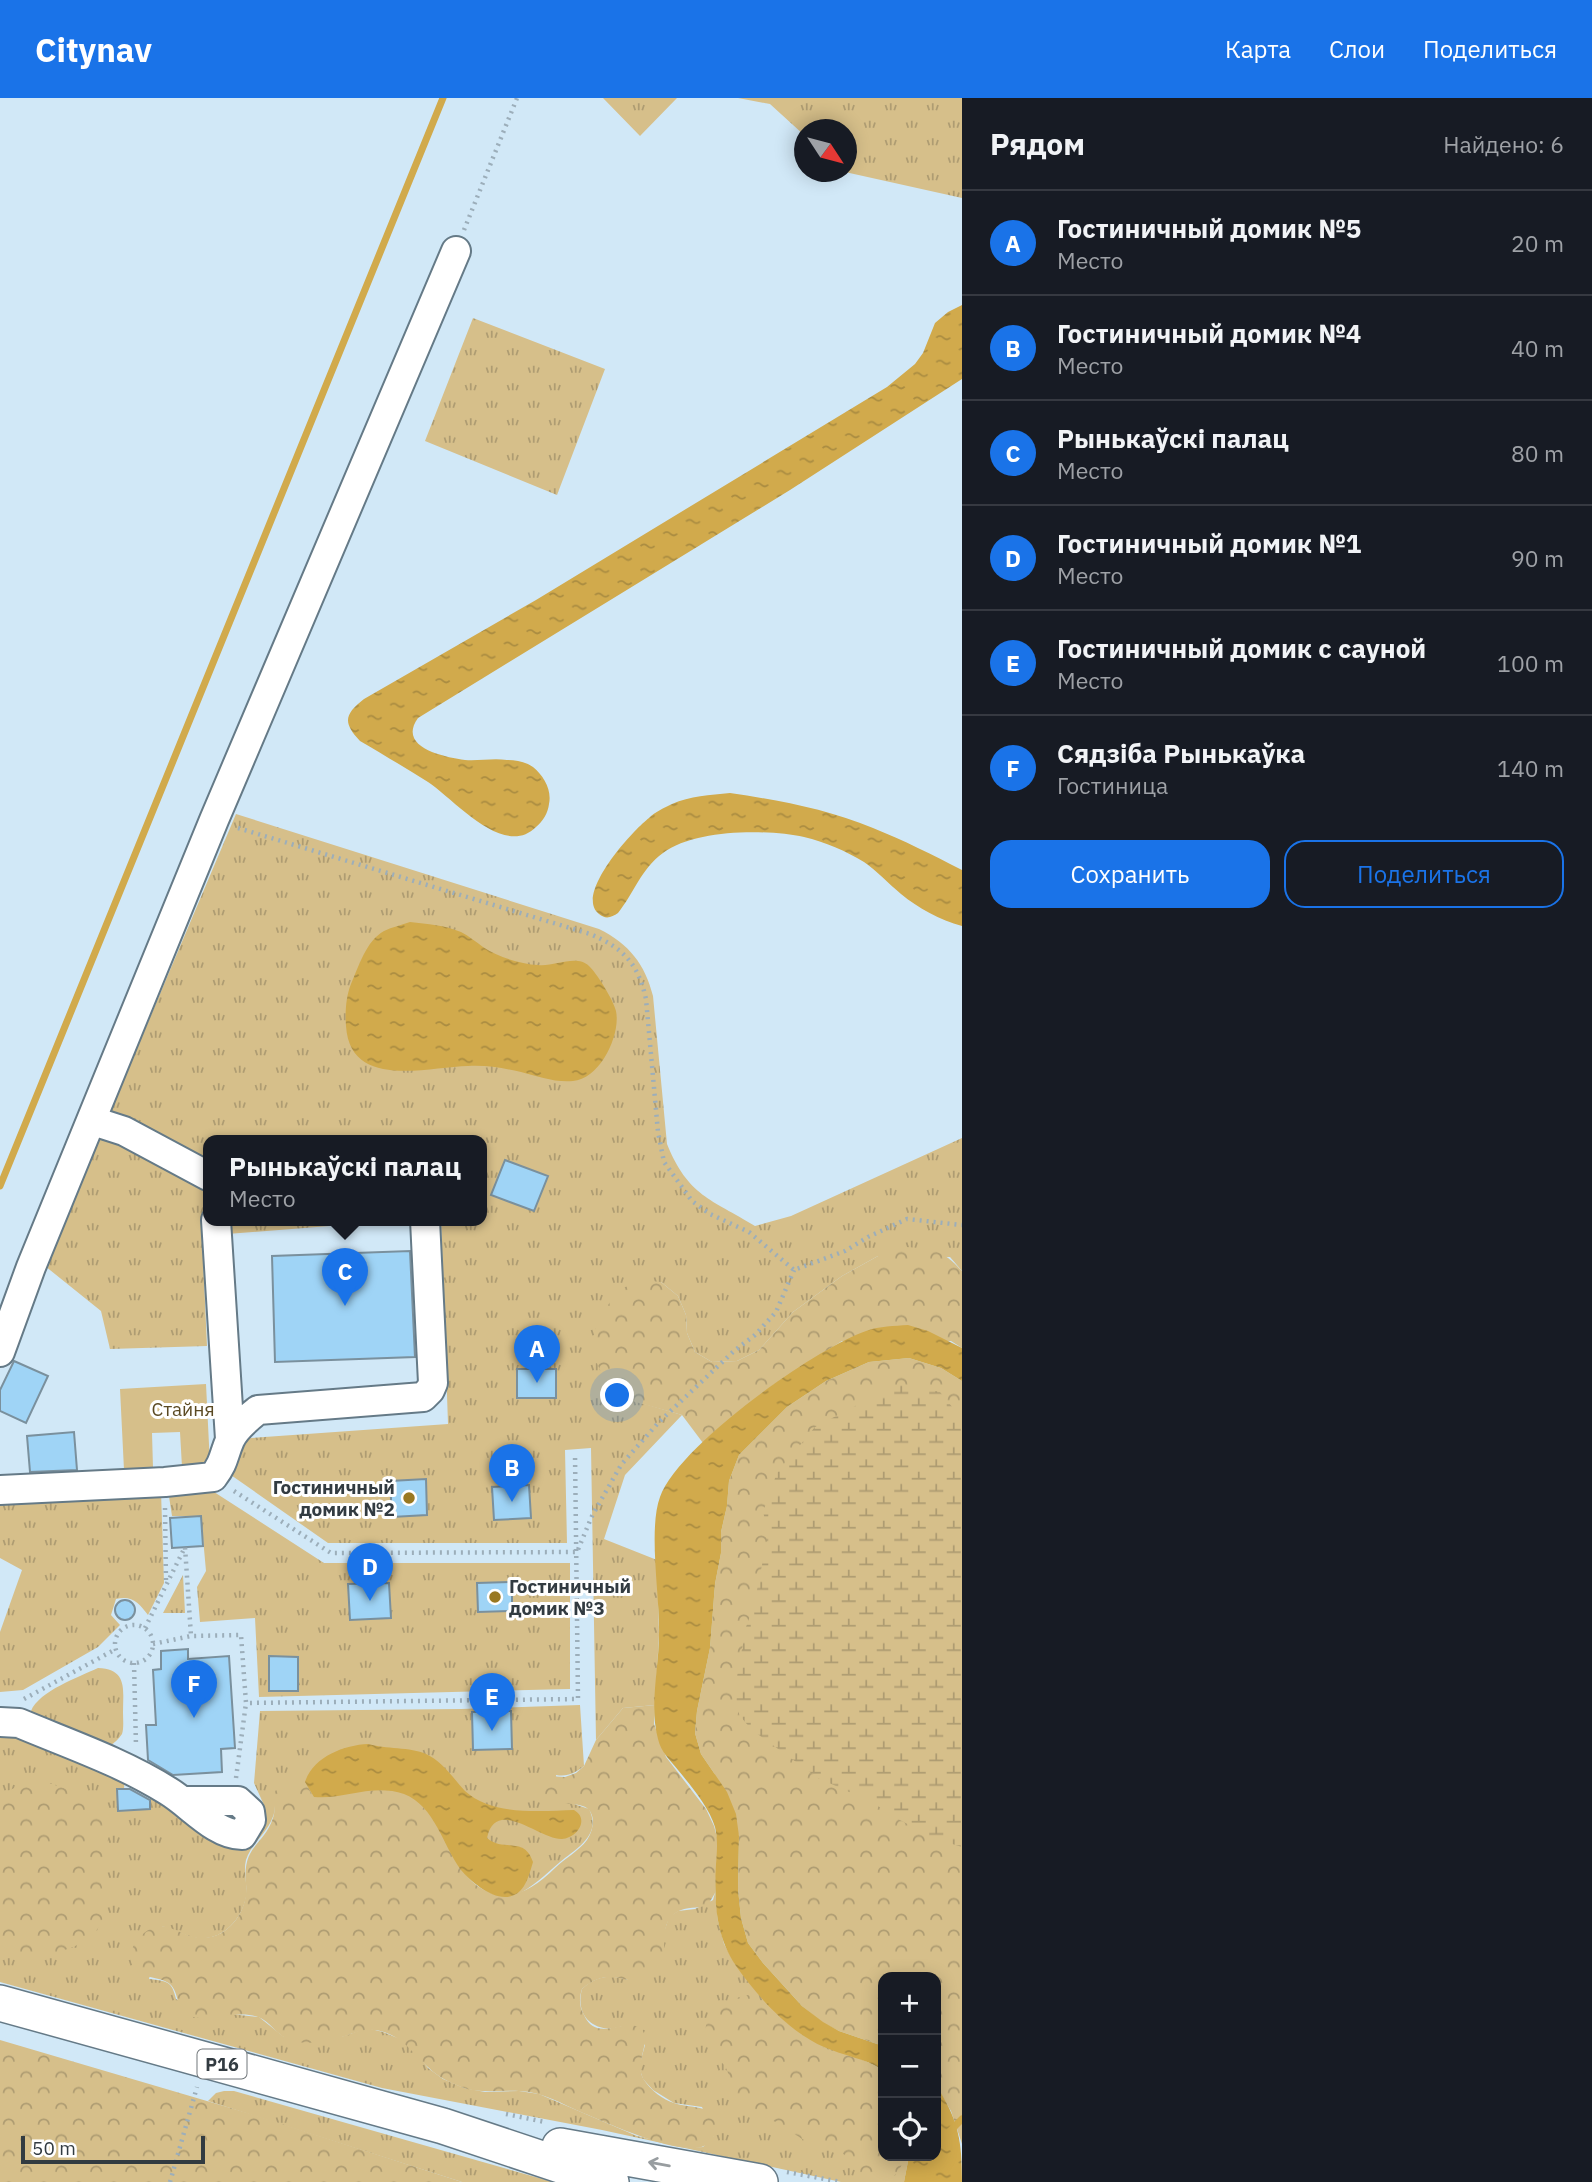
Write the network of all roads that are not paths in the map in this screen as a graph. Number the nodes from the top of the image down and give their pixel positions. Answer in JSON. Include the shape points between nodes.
{"nodes":[{"id":1,"x":456,"y":251,"type":"road end"},
{"id":2,"x":93,"y":1121,"type":"junction"},
{"id":3,"x":203,"y":1173,"type":"edge"},
{"id":4,"x":216,"y":1226,"type":"edge"},
{"id":5,"x":425,"y":1226,"type":"edge"},
{"id":6,"x":0,"y":1352,"type":"edge"},
{"id":7,"x":230,"y":1439,"type":"junction"},
{"id":8,"x":0,"y":1490,"type":"edge"},
{"id":9,"x":9,"y":1712,"type":"edge"},
{"id":10,"x":230,"y":1800,"type":"road end"},
{"id":11,"x":0,"y":2003,"type":"edge"},
{"id":12,"x":443,"y":2126,"type":"junction"},
{"id":13,"x":763,"y":2177,"type":"edge"},
{"id":14,"x":611,"y":2182,"type":"edge"}],
"edges":[{"from":1,"to":2,"type":"lane","via":[[214,820]]},
{"from":2,"to":3,"type":"lane","via":[[124,1131]]},
{"from":2,"to":6,"type":"lane"},
{"from":4,"to":7,"type":"lane"},
{"from":5,"to":7,"type":"lane","via":[[430,1390],[423,1397],[258,1409]]},
{"from":7,"to":8,"type":"lane","via":[[213,1477]]},
{"from":9,"to":10,"type":"lane","via":[[19,1723],[133,1770],[223,1830],[242,1835],[251,1820],[250,1812]]},
{"from":11,"to":12,"type":"main road","number":"Р16"},
{"from":13,"to":12,"type":"main road","number":"Р16","one_way":true},
{"from":12,"to":14,"type":"main road","number":"Р16"}]}
